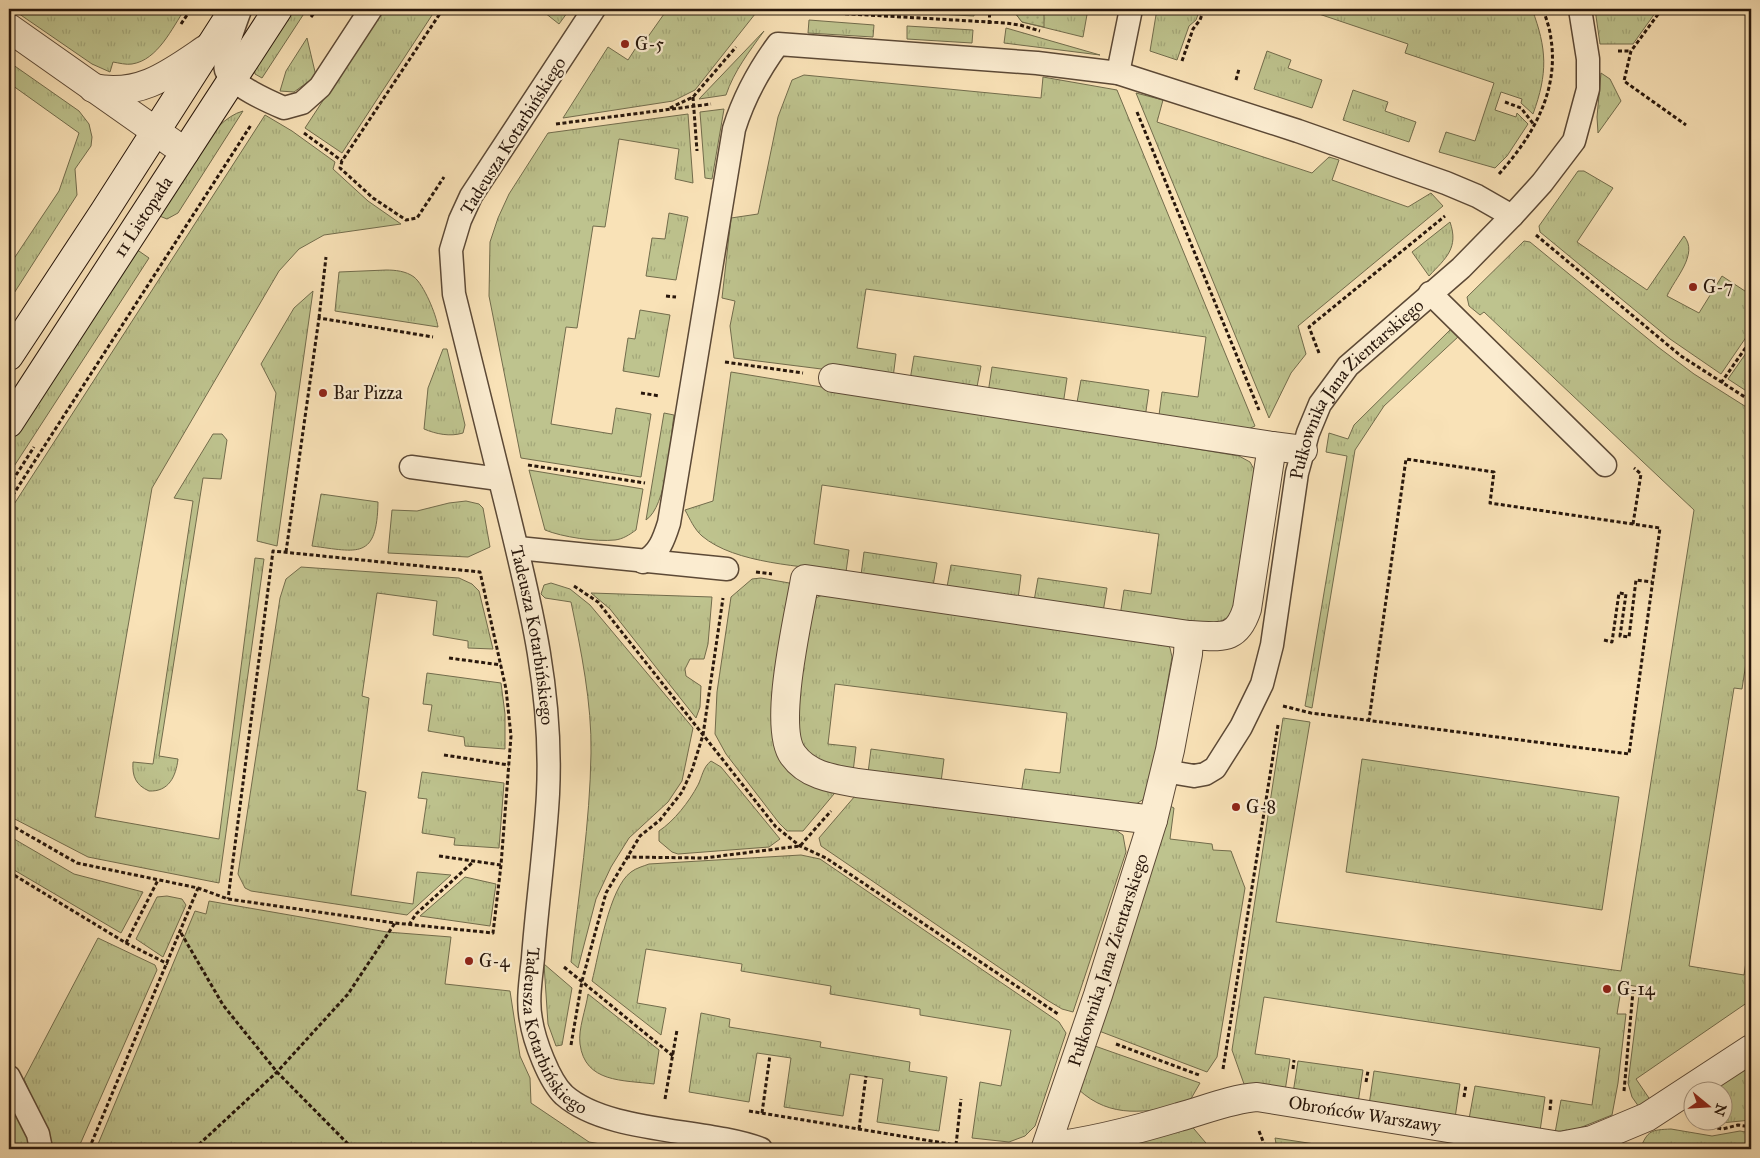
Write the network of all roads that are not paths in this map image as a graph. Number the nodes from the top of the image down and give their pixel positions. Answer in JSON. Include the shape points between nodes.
{"nodes":[{"id":1,"x":234,"y":9,"type":"edge"},
{"id":2,"x":240,"y":9,"type":"edge"},
{"id":3,"x":278,"y":9,"type":"edge"},
{"id":4,"x":371,"y":9,"type":"edge"},
{"id":5,"x":594,"y":9,"type":"edge"},
{"id":6,"x":1131,"y":9,"type":"edge"},
{"id":7,"x":1580,"y":9,"type":"edge"},
{"id":8,"x":9,"y":28,"type":"edge"},
{"id":9,"x":209,"y":47,"type":"junction"},
{"id":10,"x":1128,"y":76,"type":"junction"},
{"id":11,"x":232,"y":79,"type":"junction"},
{"id":12,"x":93,"y":88,"type":"junction"},
{"id":13,"x":155,"y":132,"type":"junction"},
{"id":14,"x":185,"y":152,"type":"junction"},
{"id":15,"x":1512,"y":216,"type":"junction"},
{"id":16,"x":1430,"y":293,"type":"junction"},
{"id":17,"x":9,"y":356,"type":"edge"},
{"id":18,"x":833,"y":378,"type":"dead end"},
{"id":19,"x":9,"y":423,"type":"edge"},
{"id":20,"x":1272,"y":446,"type":"junction"},
{"id":21,"x":1303,"y":450,"type":"junction"},
{"id":22,"x":1605,"y":465,"type":"dead end"},
{"id":23,"x":411,"y":468,"type":"dead end"},
{"id":24,"x":500,"y":479,"type":"junction"},
{"id":25,"x":518,"y":548,"type":"junction"},
{"id":26,"x":643,"y":562,"type":"junction"},
{"id":27,"x":727,"y":569,"type":"road end"},
{"id":28,"x":1189,"y":635,"type":"junction"},
{"id":29,"x":1164,"y":771,"type":"junction"},
{"id":30,"x":1153,"y":820,"type":"junction"},
{"id":31,"x":1751,"y":1049,"type":"edge"},
{"id":32,"x":9,"y":1077,"type":"edge"},
{"id":33,"x":1046,"y":1146,"type":"joint"},
{"id":34,"x":41,"y":1149,"type":"edge"},
{"id":35,"x":761,"y":1149,"type":"edge"}],
"edges":[{"from":1,"to":9,"type":"street","name":"11 Listopada"},
{"from":2,"to":11,"type":"lane","via":[[227,55],[226,70]]},
{"from":3,"to":11,"type":"street","name":"11 Listopada"},
{"from":4,"to":11,"type":"lane","via":[[320,87],[310,98],[294,107],[284,108]]},
{"from":5,"to":24,"type":"lane","name":"Tadeusza Kotarbińskiego","via":[[471,196],[451,250],[454,294]]},
{"from":6,"to":10,"type":"lane"},
{"from":7,"to":15,"type":"lane","name":"Pułkownika Jana Zientarskiego","via":[[1588,58],[1588,89],[1581,121],[1574,141],[1563,157]]},
{"from":8,"to":12,"type":"street"},
{"from":9,"to":12,"type":"street","via":[[152,83],[126,91]]},
{"from":9,"to":13,"type":"street","name":"11 Listopada"},
{"from":10,"to":15,"type":"lane","via":[[1298,131],[1477,196]]},
{"from":10,"to":26,"type":"lane","via":[[1038,63],[778,44],[759,69],[734,130],[670,523],[657,551]]},
{"from":11,"to":14,"type":"street","name":"11 Listopada"},
{"from":12,"to":13,"type":"street"},
{"from":13,"to":14,"type":"street"},
{"from":13,"to":17,"type":"street","name":"11 Listopada"},
{"from":14,"to":19,"type":"street","name":"11 Listopada"},
{"from":15,"to":16,"type":"lane","name":"Pułkownika Jana Zientarskiego","via":[[1461,268]]},
{"from":16,"to":21,"type":"lane","name":"Pułkownika Jana Zientarskiego","via":[[1348,366],[1320,404]]},
{"from":16,"to":22,"type":"lane"},
{"from":18,"to":20,"type":"street"},
{"from":20,"to":21,"type":"street"},
{"from":20,"to":28,"type":"street","via":[[1248,609],[1242,626],[1231,634]]},
{"from":21,"to":29,"type":"lane","name":"Pułkownika Jana Zientarskiego","via":[[1272,645],[1262,684],[1241,727],[1215,768],[1194,776]]},
{"from":23,"to":24,"type":"lane"},
{"from":24,"to":25,"type":"lane","name":"Tadeusza Kotarbińskiego"},
{"from":25,"to":26,"type":"lane"},
{"from":25,"to":35,"type":"lane","name":"Tadeusza Kotarbińskiego","via":[[534,616],[550,764],[530,1019],[541,1058],[563,1094],[597,1114],[745,1143]]},
{"from":26,"to":27,"type":"lane"},
{"from":28,"to":29,"type":"street","name":"Pułkownika Jana Zientarskiego"},
{"from":28,"to":30,"type":"street","via":[[805,579],[784,713],[792,754],[807,768],[826,778],[857,784]]},
{"from":29,"to":30,"type":"street","name":"Pułkownika Jana Zientarskiego"},
{"from":30,"to":33,"type":"street","name":"Pułkownika Jana Zientarskiego"},
{"from":31,"to":33,"type":"street","name":"Obrońców Warszawy","via":[[1647,1117],[1592,1140],[1560,1146],[1229,1091],[1178,1118],[1078,1142]]},
{"from":32,"to":34,"type":"lane","via":[[38,1134]]}]}
